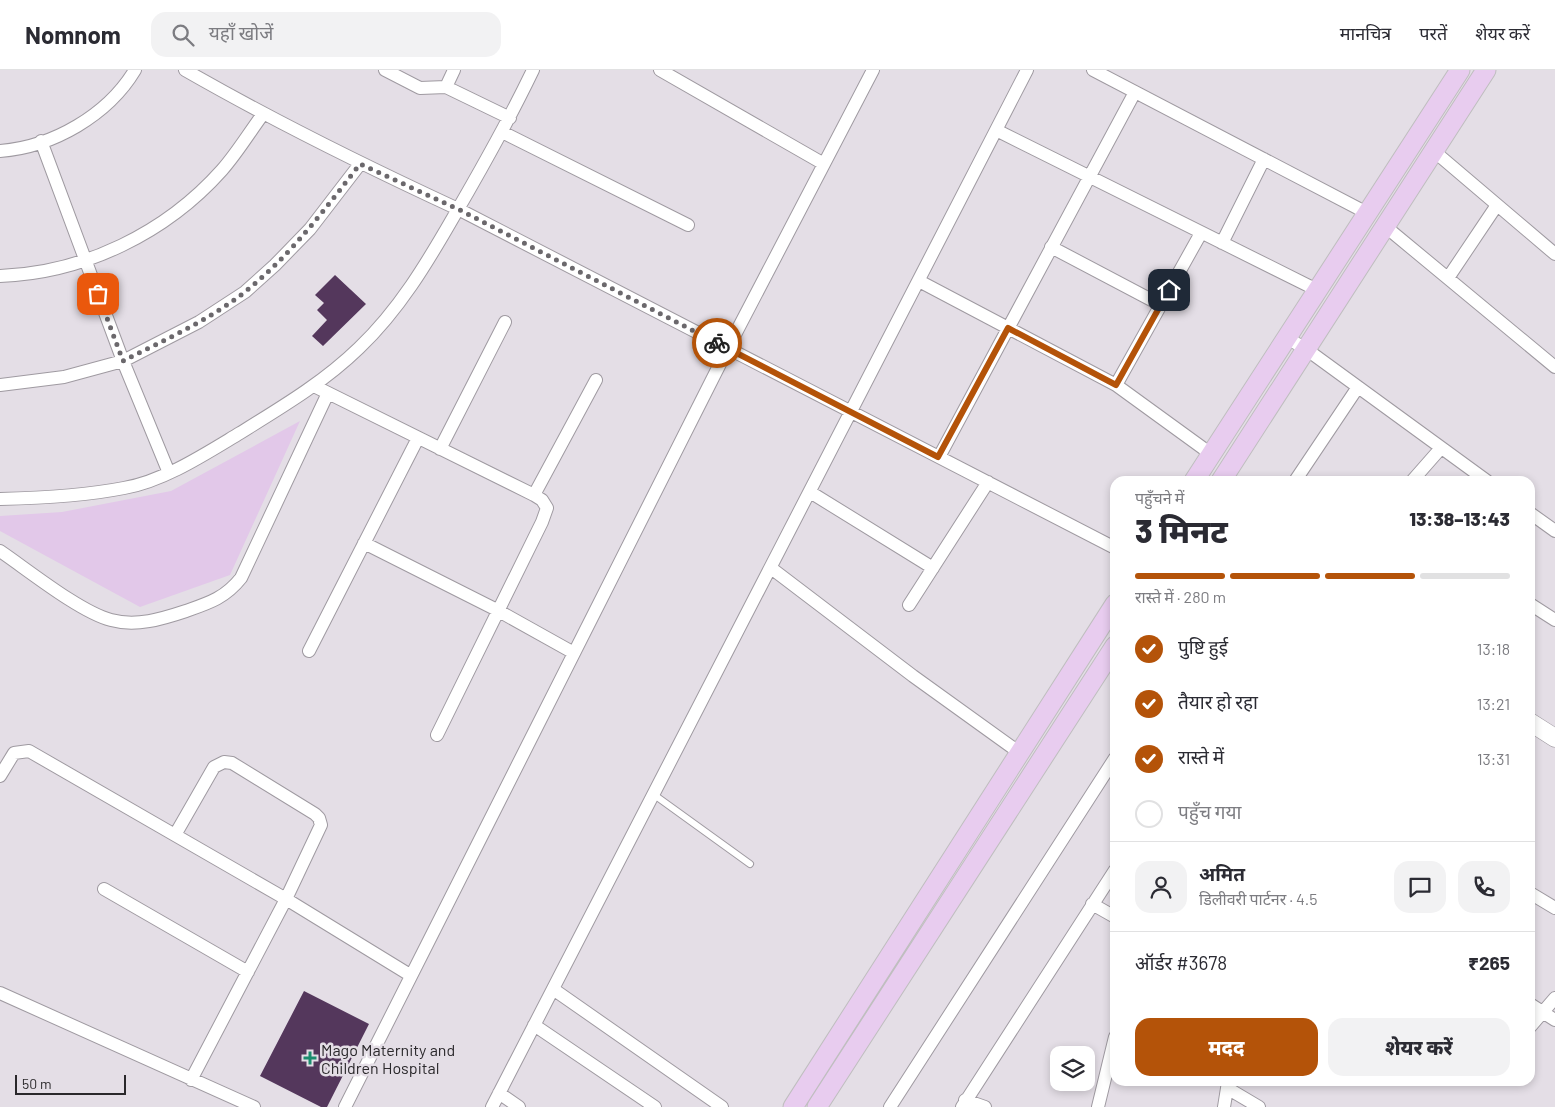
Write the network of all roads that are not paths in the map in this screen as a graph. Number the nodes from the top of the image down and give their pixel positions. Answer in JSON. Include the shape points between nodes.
{"nodes":[{"id":1,"x":135,"y":70,"type":"edge"},
{"id":2,"x":185,"y":70,"type":"edge"},
{"id":3,"x":385,"y":70,"type":"edge"},
{"id":4,"x":454,"y":70,"type":"edge"},
{"id":5,"x":533,"y":70,"type":"edge"},
{"id":6,"x":660,"y":70,"type":"edge"},
{"id":7,"x":873,"y":70,"type":"edge"},
{"id":8,"x":1027,"y":70,"type":"edge"},
{"id":9,"x":1094,"y":70,"type":"edge"},
{"id":10,"x":1460,"y":70,"type":"edge"},
{"id":11,"x":1486,"y":70,"type":"edge"},
{"id":12,"x":446,"y":87,"type":"junction"},
{"id":13,"x":1135,"y":92,"type":"junction"},
{"id":14,"x":263,"y":114,"type":"junction"},
{"id":15,"x":510,"y":118,"type":"junction"},
{"id":16,"x":996,"y":130,"type":"junction"},
{"id":17,"x":502,"y":132,"type":"junction"},
{"id":18,"x":41,"y":141,"type":"junction"},
{"id":19,"x":0,"y":151,"type":"edge"},
{"id":20,"x":1435,"y":152,"type":"junction"},
{"id":21,"x":1264,"y":159,"type":"junction"},
{"id":22,"x":360,"y":164,"type":"junction"},
{"id":23,"x":824,"y":164,"type":"junction"},
{"id":24,"x":1089,"y":176,"type":"junction"},
{"id":25,"x":1497,"y":205,"type":"junction"},
{"id":26,"x":458,"y":209,"type":"junction"},
{"id":27,"x":1367,"y":213,"type":"junction"},
{"id":28,"x":688,"y":225,"type":"dead end"},
{"id":29,"x":1386,"y":227,"type":"junction"},
{"id":30,"x":1201,"y":232,"type":"junction"},
{"id":31,"x":1222,"y":243,"type":"junction"},
{"id":32,"x":1051,"y":247,"type":"junction"},
{"id":33,"x":1555,"y":254,"type":"edge"},
{"id":34,"x":86,"y":261,"type":"junction"},
{"id":35,"x":0,"y":276,"type":"edge"},
{"id":36,"x":1448,"y":278,"type":"junction"},
{"id":37,"x":919,"y":281,"type":"junction"},
{"id":38,"x":1317,"y":290,"type":"junction"},
{"id":39,"x":1161,"y":305,"type":"junction"},
{"id":40,"x":505,"y":322,"type":"dead end"},
{"id":41,"x":1008,"y":328,"type":"junction"},
{"id":42,"x":1286,"y":338,"type":"junction"},
{"id":43,"x":728,"y":348,"type":"junction"},
{"id":44,"x":1306,"y":349,"type":"junction"},
{"id":45,"x":123,"y":361,"type":"junction"},
{"id":46,"x":1555,"y":367,"type":"edge"},
{"id":47,"x":596,"y":380,"type":"dead end"},
{"id":48,"x":0,"y":385,"type":"edge"},
{"id":49,"x":1116,"y":385,"type":"junction"},
{"id":50,"x":314,"y":386,"type":"junction"},
{"id":51,"x":1358,"y":387,"type":"junction"},
{"id":52,"x":328,"y":393,"type":"junction"},
{"id":53,"x":851,"y":412,"type":"junction"},
{"id":54,"x":418,"y":438,"type":"junction"},
{"id":55,"x":1441,"y":448,"type":"junction"},
{"id":56,"x":440,"y":449,"type":"junction"},
{"id":57,"x":1212,"y":454,"type":"junction"},
{"id":58,"x":938,"y":457,"type":"junction"},
{"id":59,"x":169,"y":473,"type":"junction"},
{"id":60,"x":1197,"y":476,"type":"edge"},
{"id":61,"x":1224,"y":476,"type":"edge"},
{"id":62,"x":1298,"y":476,"type":"edge"},
{"id":63,"x":1416,"y":476,"type":"edge"},
{"id":64,"x":1480,"y":476,"type":"edge"},
{"id":65,"x":988,"y":482,"type":"junction"},
{"id":66,"x":810,"y":492,"type":"junction"},
{"id":67,"x":534,"y":495,"type":"junction"},
{"id":68,"x":0,"y":500,"type":"edge"},
{"id":69,"x":1535,"y":517,"type":"edge"},
{"id":70,"x":1555,"y":531,"type":"edge"},
{"id":71,"x":364,"y":543,"type":"junction"},
{"id":72,"x":1110,"y":545,"type":"edge"},
{"id":73,"x":0,"y":551,"type":"edge"},
{"id":74,"x":771,"y":568,"type":"junction"},
{"id":75,"x":933,"y":568,"type":"junction"},
{"id":76,"x":909,"y":604,"type":"dead end"},
{"id":77,"x":1535,"y":607,"type":"edge"},
{"id":78,"x":497,"y":610,"type":"junction"},
{"id":79,"x":1110,"y":612,"type":"edge"},
{"id":80,"x":1555,"y":620,"type":"edge"},
{"id":81,"x":309,"y":651,"type":"dead end"},
{"id":82,"x":574,"y":653,"type":"junction"},
{"id":83,"x":1110,"y":654,"type":"edge"},
{"id":84,"x":1535,"y":725,"type":"edge"},
{"id":85,"x":437,"y":735,"type":"dead end"},
{"id":86,"x":1555,"y":738,"type":"edge"},
{"id":87,"x":1020,"y":753,"type":"junction"},
{"id":88,"x":1110,"y":766,"type":"edge"},
{"id":89,"x":0,"y":776,"type":"edge"},
{"id":90,"x":653,"y":794,"type":"junction"},
{"id":91,"x":175,"y":835,"type":"junction"},
{"id":92,"x":750,"y":864,"type":"dead end"},
{"id":93,"x":1110,"y":877,"type":"edge"},
{"id":94,"x":104,"y":889,"type":"dead end"},
{"id":95,"x":1535,"y":896,"type":"edge"},
{"id":96,"x":286,"y":899,"type":"junction"},
{"id":97,"x":1092,"y":904,"type":"junction"},
{"id":98,"x":1555,"y":908,"type":"edge"},
{"id":99,"x":1110,"y":914,"type":"edge"},
{"id":100,"x":248,"y":972,"type":"junction"},
{"id":101,"x":410,"y":975,"type":"junction"},
{"id":102,"x":553,"y":989,"type":"junction"},
{"id":103,"x":0,"y":993,"type":"edge"},
{"id":104,"x":1555,"y":998,"type":"edge"},
{"id":105,"x":1535,"y":1007,"type":"edge"},
{"id":106,"x":1543,"y":1013,"type":"junction"},
{"id":107,"x":1555,"y":1020,"type":"edge"},
{"id":108,"x":1535,"y":1022,"type":"edge"},
{"id":109,"x":534,"y":1025,"type":"junction"},
{"id":110,"x":1110,"y":1058,"type":"edge"},
{"id":111,"x":191,"y":1080,"type":"junction"},
{"id":112,"x":1227,"y":1086,"type":"edge"},
{"id":113,"x":1228,"y":1086,"type":"edge"},
{"id":114,"x":499,"y":1093,"type":"junction"},
{"id":115,"x":963,"y":1103,"type":"edge"},
{"id":116,"x":254,"y":1107,"type":"edge"},
{"id":117,"x":345,"y":1107,"type":"edge"},
{"id":118,"x":492,"y":1107,"type":"edge"},
{"id":119,"x":519,"y":1107,"type":"edge"},
{"id":120,"x":655,"y":1107,"type":"edge"},
{"id":121,"x":722,"y":1107,"type":"edge"},
{"id":122,"x":793,"y":1107,"type":"edge"},
{"id":123,"x":817,"y":1107,"type":"edge"},
{"id":124,"x":890,"y":1107,"type":"edge"},
{"id":125,"x":985,"y":1107,"type":"edge"},
{"id":126,"x":1098,"y":1107,"type":"edge"},
{"id":127,"x":1224,"y":1107,"type":"edge"},
{"id":128,"x":1259,"y":1107,"type":"edge"}],
"edges":[{"from":1,"to":18,"type":"street","via":[[104,108],[77,126]]},
{"from":2,"to":14,"type":"street"},
{"from":3,"to":12,"type":"street","via":[[420,88]]},
{"from":4,"to":12,"type":"street"},
{"from":5,"to":15,"type":"street"},
{"from":6,"to":23,"type":"street"},
{"from":7,"to":23,"type":"street"},
{"from":8,"to":16,"type":"street"},
{"from":9,"to":13,"type":"street"},
{"from":10,"to":27,"type":"main road"},
{"from":11,"to":20,"type":"main road"},
{"from":12,"to":15,"type":"street"},
{"from":13,"to":21,"type":"street"},
{"from":13,"to":24,"type":"street"},
{"from":14,"to":22,"type":"street"},
{"from":14,"to":34,"type":"street","via":[[223,170],[200,192],[167,219],[129,242]]},
{"from":15,"to":17,"type":"street"},
{"from":16,"to":24,"type":"street"},
{"from":16,"to":37,"type":"street"},
{"from":17,"to":26,"type":"street"},
{"from":17,"to":28,"type":"street"},
{"from":18,"to":19,"type":"street"},
{"from":18,"to":34,"type":"street"},
{"from":20,"to":25,"type":"street"},
{"from":20,"to":29,"type":"main road"},
{"from":21,"to":27,"type":"street"},
{"from":21,"to":31,"type":"street"},
{"from":22,"to":26,"type":"street"},
{"from":22,"to":45,"type":"street","via":[[310,229],[245,292],[199,322]]},
{"from":23,"to":43,"type":"street"},
{"from":24,"to":30,"type":"street"},
{"from":24,"to":32,"type":"street"},
{"from":25,"to":33,"type":"street"},
{"from":25,"to":36,"type":"street"},
{"from":26,"to":43,"type":"street"},
{"from":26,"to":50,"type":"street","via":[[421,272],[390,314],[360,348]]},
{"from":27,"to":38,"type":"main road"},
{"from":29,"to":36,"type":"street"},
{"from":29,"to":44,"type":"main road"},
{"from":30,"to":31,"type":"street"},
{"from":30,"to":39,"type":"street"},
{"from":31,"to":38,"type":"street"},
{"from":32,"to":39,"type":"street"},
{"from":32,"to":41,"type":"street"},
{"from":34,"to":35,"type":"street","via":[[22,275]]},
{"from":34,"to":45,"type":"street"},
{"from":36,"to":46,"type":"street"},
{"from":37,"to":41,"type":"street"},
{"from":37,"to":53,"type":"street"},
{"from":38,"to":42,"type":"main road"},
{"from":39,"to":49,"type":"street"},
{"from":40,"to":56,"type":"street"},
{"from":41,"to":49,"type":"street"},
{"from":41,"to":58,"type":"street"},
{"from":42,"to":44,"type":"street"},
{"from":42,"to":57,"type":"main road"},
{"from":43,"to":53,"type":"street"},
{"from":43,"to":82,"type":"street"},
{"from":44,"to":51,"type":"street"},
{"from":44,"to":61,"type":"main road"},
{"from":45,"to":48,"type":"street","via":[[64,377]]},
{"from":45,"to":59,"type":"street"},
{"from":47,"to":67,"type":"street"},
{"from":49,"to":57,"type":"street"},
{"from":50,"to":52,"type":"street"},
{"from":50,"to":59,"type":"street","via":[[203,456]]},
{"from":51,"to":55,"type":"street"},
{"from":51,"to":62,"type":"street"},
{"from":52,"to":54,"type":"street"},
{"from":52,"to":73,"type":"street","via":[[241,578],[230,592],[215,601],[145,622],[112,621],[92,613]]},
{"from":53,"to":58,"type":"street"},
{"from":53,"to":66,"type":"street"},
{"from":54,"to":56,"type":"street"},
{"from":54,"to":71,"type":"street"},
{"from":55,"to":63,"type":"street"},
{"from":55,"to":64,"type":"street"},
{"from":56,"to":67,"type":"street"},
{"from":57,"to":60,"type":"main road"},
{"from":58,"to":65,"type":"street"},
{"from":59,"to":68,"type":"street","via":[[126,488]]},
{"from":65,"to":72,"type":"street"},
{"from":65,"to":75,"type":"street"},
{"from":66,"to":74,"type":"street"},
{"from":66,"to":75,"type":"street"},
{"from":67,"to":78,"type":"street","via":[[546,508],[542,522]]},
{"from":69,"to":70,"type":"street"},
{"from":71,"to":78,"type":"street"},
{"from":71,"to":81,"type":"street"},
{"from":74,"to":87,"type":"street"},
{"from":74,"to":90,"type":"street"},
{"from":75,"to":76,"type":"street"},
{"from":77,"to":80,"type":"street"},
{"from":78,"to":82,"type":"street"},
{"from":78,"to":85,"type":"street"},
{"from":79,"to":87,"type":"main road"},
{"from":82,"to":101,"type":"street"},
{"from":83,"to":123,"type":"main road"},
{"from":84,"to":86,"type":"street"},
{"from":87,"to":122,"type":"main road"},
{"from":88,"to":124,"type":"street"},
{"from":89,"to":91,"type":"street","via":[[14,753],[29,751]]},
{"from":90,"to":92,"type":"lane"},
{"from":90,"to":102,"type":"street"},
{"from":91,"to":96,"type":"street"},
{"from":91,"to":96,"type":"street","via":[[214,767],[218,763],[232,763],[320,818],[321,825]]},
{"from":93,"to":97,"type":"street"},
{"from":94,"to":100,"type":"street"},
{"from":95,"to":98,"type":"street"},
{"from":96,"to":100,"type":"street"},
{"from":96,"to":101,"type":"street"},
{"from":97,"to":99,"type":"street"},
{"from":97,"to":115,"type":"street"},
{"from":100,"to":111,"type":"street"},
{"from":101,"to":117,"type":"street"},
{"from":102,"to":109,"type":"street"},
{"from":102,"to":121,"type":"street"},
{"from":103,"to":111,"type":"street"},
{"from":104,"to":106,"type":"street"},
{"from":105,"to":106,"type":"street"},
{"from":106,"to":107,"type":"street"},
{"from":106,"to":108,"type":"street"},
{"from":109,"to":114,"type":"street"},
{"from":109,"to":120,"type":"street"},
{"from":110,"to":126,"type":"street"},
{"from":111,"to":116,"type":"street"},
{"from":112,"to":127,"type":"street"},
{"from":113,"to":128,"type":"street"},
{"from":114,"to":118,"type":"street"},
{"from":114,"to":119,"type":"street"},
{"from":115,"to":125,"type":"street"}]}
